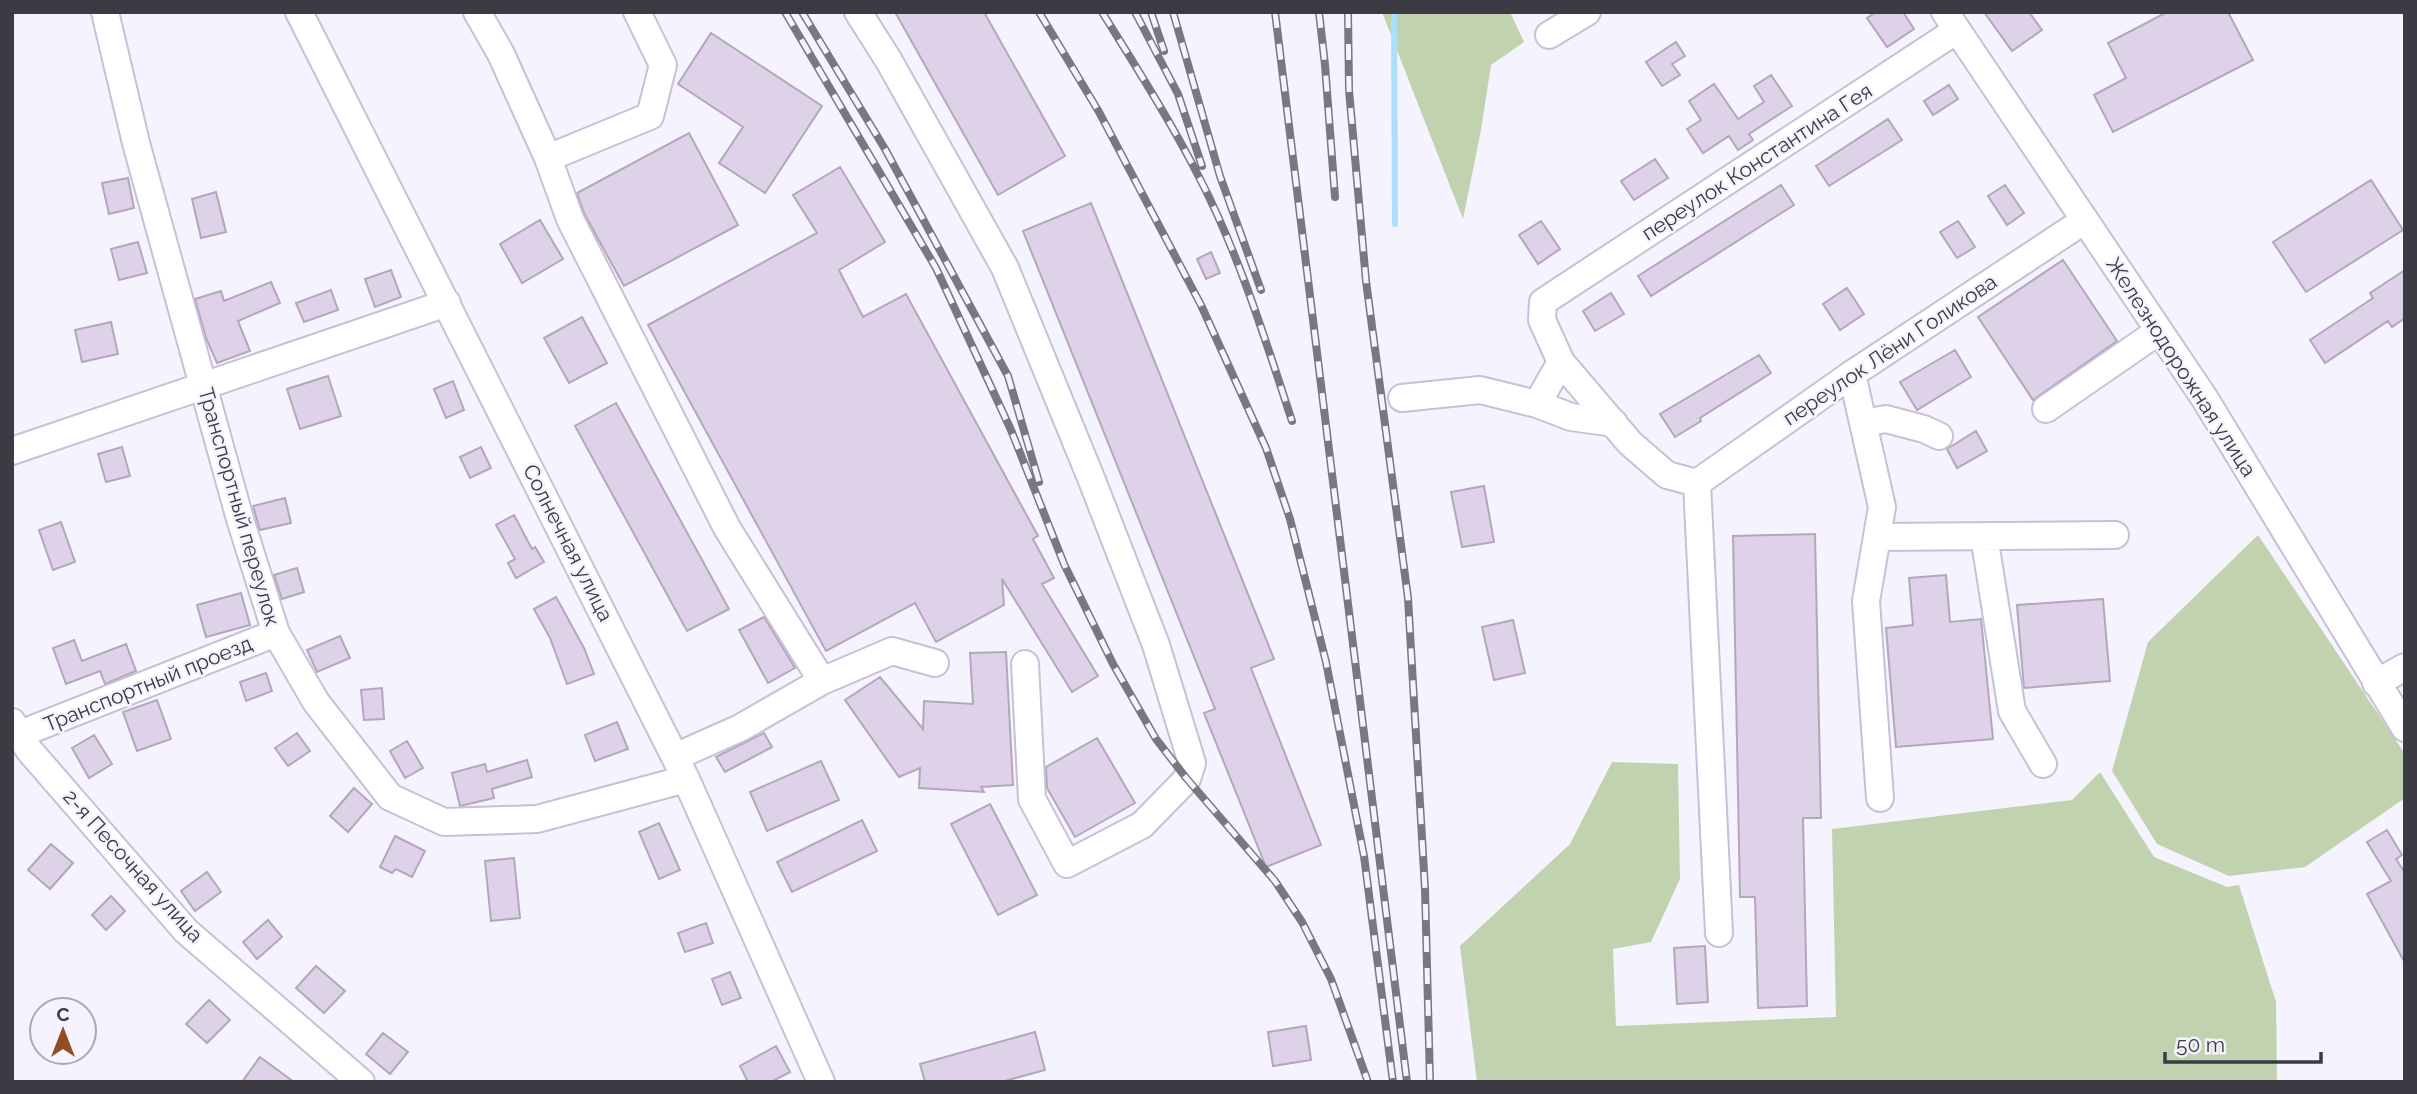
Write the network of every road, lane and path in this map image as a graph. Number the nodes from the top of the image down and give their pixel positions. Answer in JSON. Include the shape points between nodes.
{"nodes":[{"id":1,"x":105,"y":12,"type":"edge"},
{"id":2,"x":299,"y":12,"type":"edge"},
{"id":3,"x":477,"y":12,"type":"edge"},
{"id":4,"x":637,"y":12,"type":"edge"},
{"id":5,"x":858,"y":12,"type":"edge"},
{"id":6,"x":1587,"y":12,"type":"edge"},
{"id":7,"x":1951,"y":21,"type":"edge"},
{"id":8,"x":1549,"y":35,"type":"dead end"},
{"id":9,"x":548,"y":158,"type":"junction"},
{"id":10,"x":2085,"y":220,"type":"junction"},
{"id":11,"x":447,"y":303,"type":"junction"},
{"id":12,"x":2160,"y":331,"type":"junction"},
{"id":13,"x":1561,"y":362,"type":"junction"},
{"id":14,"x":1852,"y":374,"type":"junction"},
{"id":15,"x":204,"y":387,"type":"junction"},
{"id":16,"x":1402,"y":398,"type":"dead end"},
{"id":17,"x":1537,"y":404,"type":"junction"},
{"id":18,"x":2046,"y":408,"type":"dead end"},
{"id":19,"x":1863,"y":423,"type":"junction"},
{"id":20,"x":1614,"y":424,"type":"junction"},
{"id":21,"x":1939,"y":436,"type":"dead end"},
{"id":22,"x":12,"y":451,"type":"edge"},
{"id":23,"x":1697,"y":483,"type":"junction"},
{"id":24,"x":2115,"y":535,"type":"dead end"},
{"id":25,"x":1984,"y":536,"type":"junction"},
{"id":26,"x":1877,"y":537,"type":"junction"},
{"id":27,"x":276,"y":633,"type":"junction"},
{"id":28,"x":935,"y":663,"type":"dead end"},
{"id":29,"x":1025,"y":664,"type":"dead end"},
{"id":30,"x":2405,"y":667,"type":"edge"},
{"id":31,"x":822,"y":681,"type":"junction"},
{"id":32,"x":2376,"y":683,"type":"junction"},
{"id":33,"x":16,"y":728,"type":"edge"},
{"id":34,"x":2405,"y":729,"type":"edge"},
{"id":35,"x":2043,"y":764,"type":"dead end"},
{"id":36,"x":681,"y":768,"type":"junction"},
{"id":37,"x":1880,"y":798,"type":"dead end"},
{"id":38,"x":1719,"y":933,"type":"dead end"},
{"id":39,"x":361,"y":1082,"type":"edge"},
{"id":40,"x":821,"y":1082,"type":"edge"}],
"edges":[{"from":1,"to":15,"type":"street","name":"Транспортный переулок"},
{"from":2,"to":11,"type":"street","name":"Солнечная улица"},
{"from":3,"to":9,"type":"street"},
{"from":4,"to":9,"type":"street","via":[[663,65],[650,116]]},
{"from":5,"to":29,"type":"street","via":[[1005,268],[1156,645],[1192,763],[1187,779],[1142,825],[1067,864],[1032,799]]},
{"from":6,"to":8,"type":"street"},
{"from":7,"to":10,"type":"street","name":"Железнодорожная улица"},
{"from":7,"to":13,"type":"street","name":"переулок Константина Гея","via":[[1543,302],[1542,320]]},
{"from":9,"to":31,"type":"street","via":[[570,219],[727,528]]},
{"from":10,"to":12,"type":"street","name":"Железнодорожная улица"},
{"from":10,"to":14,"type":"street","name":"переулок Лёни Голикова"},
{"from":11,"to":15,"type":"street"},
{"from":11,"to":36,"type":"street","name":"Солнечная улица"},
{"from":12,"to":18,"type":"street"},
{"from":12,"to":32,"type":"street","name":"Железнодорожная улица"},
{"from":13,"to":17,"type":"street"},
{"from":13,"to":20,"type":"street"},
{"from":14,"to":19,"type":"street"},
{"from":14,"to":23,"type":"street","name":"переулок Лёни Голикова"},
{"from":15,"to":22,"type":"street"},
{"from":15,"to":27,"type":"street","name":"Транспортный переулок"},
{"from":16,"to":17,"type":"street","via":[[1480,390]]},
{"from":17,"to":20,"type":"street","via":[[1571,417]]},
{"from":19,"to":21,"type":"street","via":[[1886,419]]},
{"from":19,"to":26,"type":"street","via":[[1882,508]]},
{"from":20,"to":23,"type":"street","via":[[1667,475]]},
{"from":23,"to":38,"type":"street"},
{"from":24,"to":25,"type":"street"},
{"from":25,"to":26,"type":"street"},
{"from":25,"to":35,"type":"street","via":[[2012,711]]},
{"from":26,"to":37,"type":"street","via":[[1866,601]]},
{"from":27,"to":33,"type":"street","name":"Транспортный проезд"},
{"from":27,"to":36,"type":"street","name":"Транспортный переулок","via":[[316,702],[390,797],[444,822],[537,819]]},
{"from":28,"to":31,"type":"street","name":"Транспортный переулок","via":[[892,651]]},
{"from":30,"to":32,"type":"street"},
{"from":31,"to":36,"type":"street","name":"Транспортный переулок"},
{"from":32,"to":34,"type":"street","name":"Железнодорожная улица"},
{"from":33,"to":39,"type":"street","name":"2-я Песочная улица","via":[[29,750],[186,931]]},
{"from":36,"to":40,"type":"street","name":"Солнечная улица"}]}
